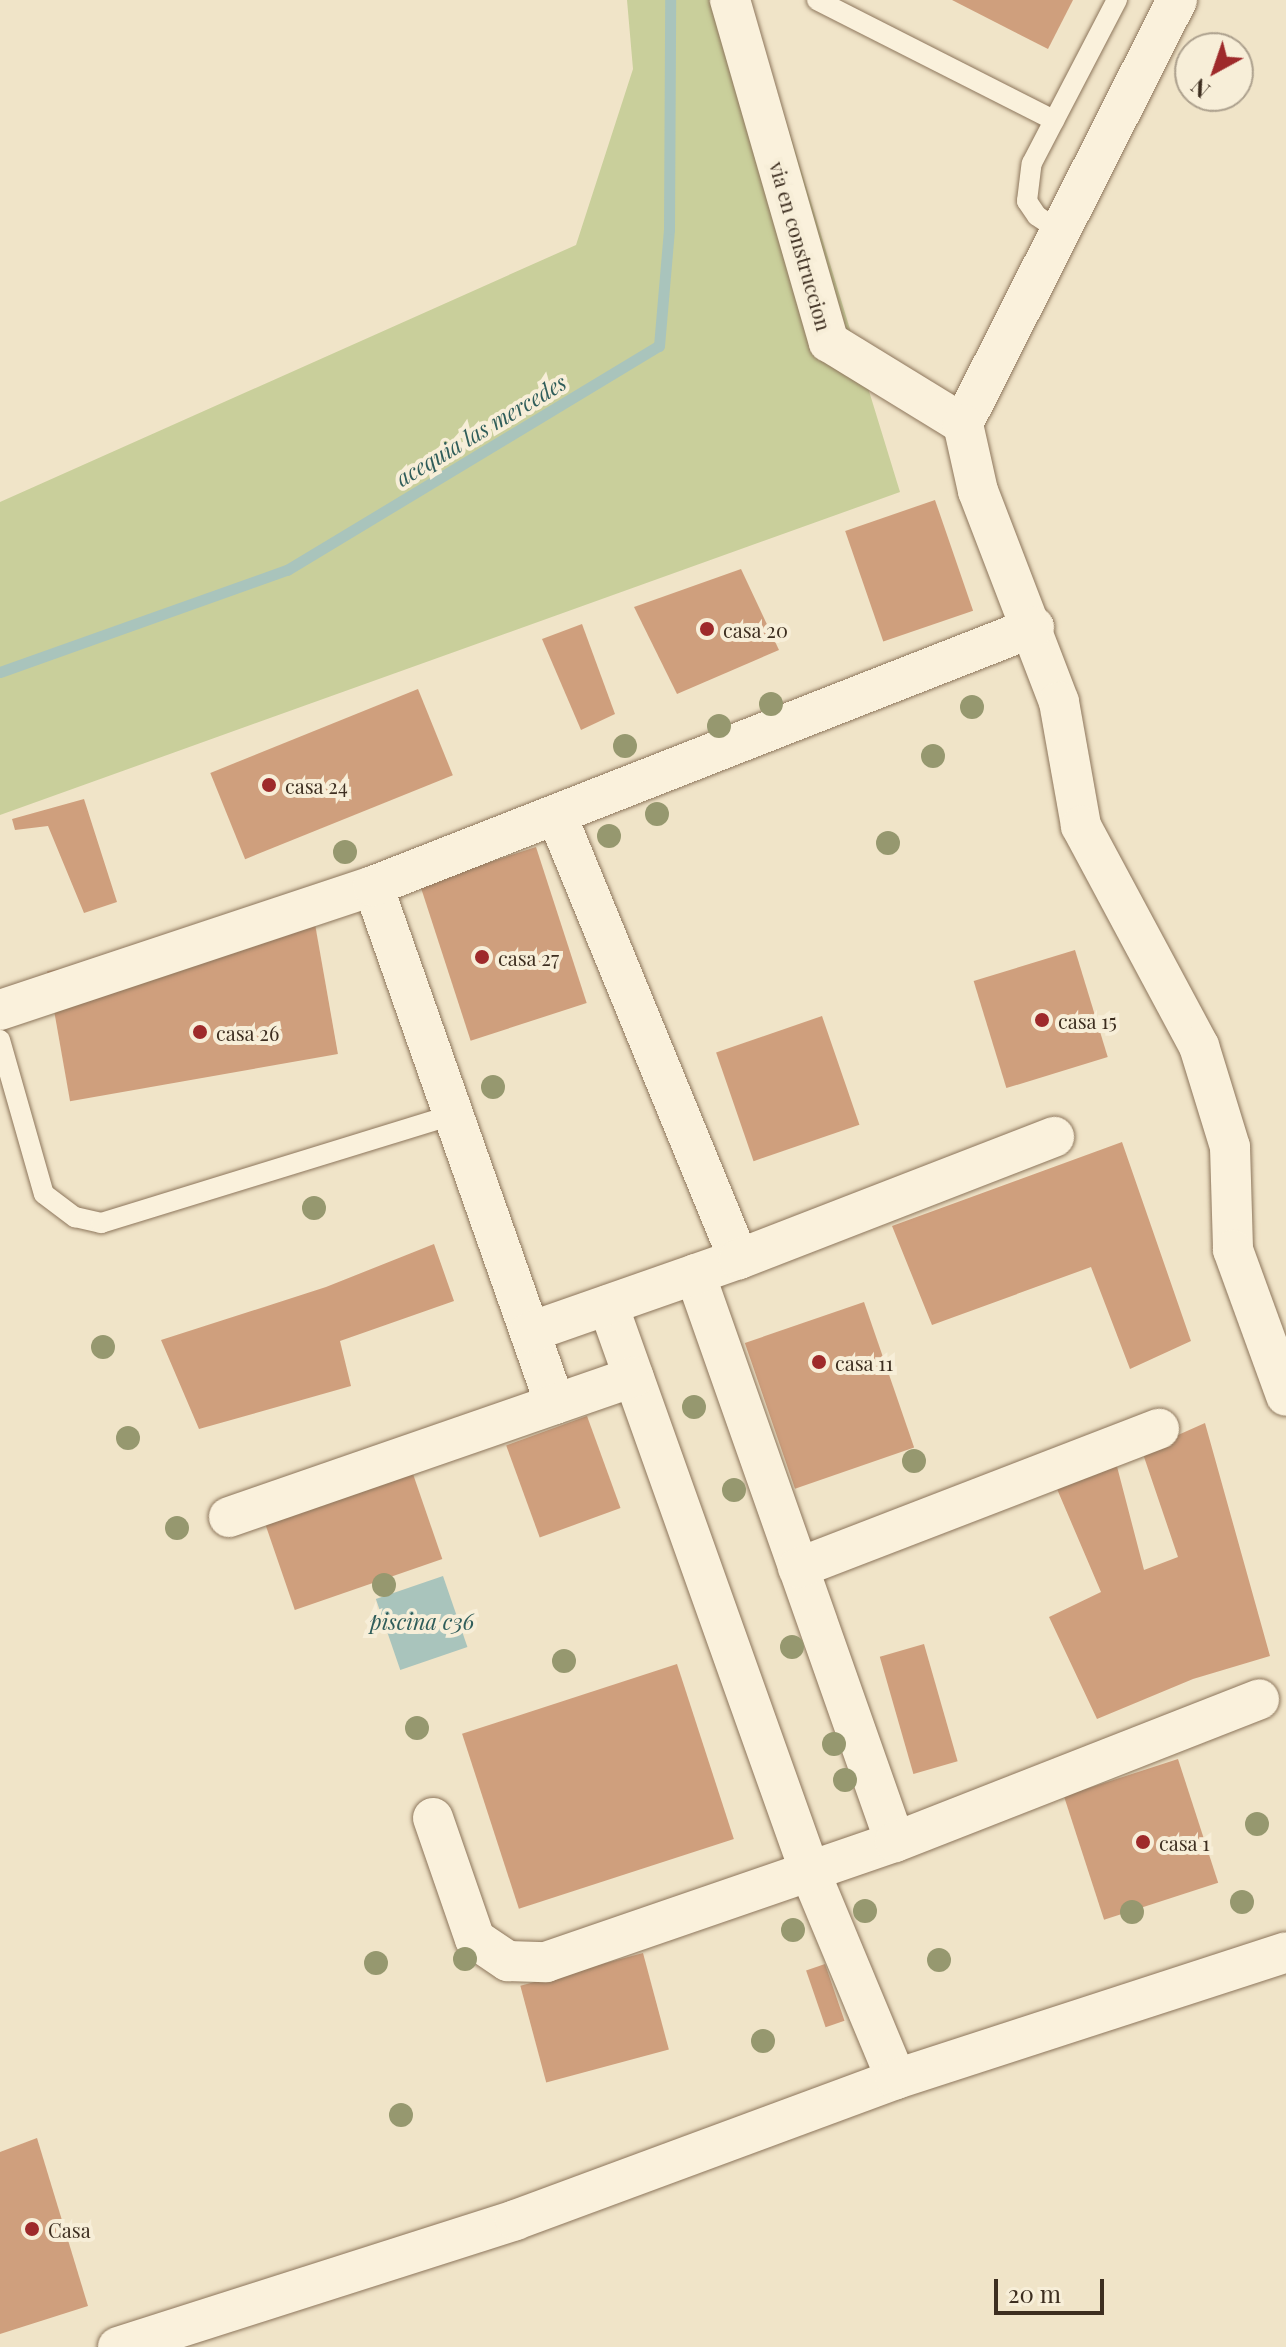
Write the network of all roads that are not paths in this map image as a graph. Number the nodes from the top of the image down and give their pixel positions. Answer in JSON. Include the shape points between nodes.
{"nodes":[{"id":1,"x":730,"y":0,"type":"edge"},
{"id":2,"x":817,"y":0,"type":"edge"},
{"id":3,"x":1117,"y":0,"type":"edge"},
{"id":4,"x":1177,"y":0,"type":"edge"},
{"id":5,"x":1054,"y":120,"type":"junction"},
{"id":6,"x":1058,"y":230,"type":"junction"},
{"id":7,"x":963,"y":424,"type":"junction"},
{"id":8,"x":1034,"y":627,"type":"junction"},
{"id":9,"x":557,"y":816,"type":"junction"},
{"id":10,"x":373,"y":886,"type":"junction"},
{"id":11,"x":0,"y":1010,"type":"edge"},
{"id":12,"x":0,"y":1040,"type":"edge"},
{"id":13,"x":453,"y":1115,"type":"junction"},
{"id":14,"x":1054,"y":1137,"type":"dead end"},
{"id":15,"x":739,"y":1259,"type":"junction"},
{"id":16,"x":695,"y":1274,"type":"junction"},
{"id":17,"x":608,"y":1305,"type":"junction"},
{"id":18,"x":530,"y":1332,"type":"junction"},
{"id":19,"x":633,"y":1377,"type":"junction"},
{"id":20,"x":1286,"y":1396,"type":"edge"},
{"id":21,"x":555,"y":1404,"type":"junction"},
{"id":22,"x":1159,"y":1429,"type":"dead end"},
{"id":23,"x":229,"y":1517,"type":"dead end"},
{"id":24,"x":798,"y":1568,"type":"junction"},
{"id":25,"x":1259,"y":1699,"type":"dead end"},
{"id":26,"x":433,"y":1818,"type":"dead end"},
{"id":27,"x":895,"y":1842,"type":"junction"},
{"id":28,"x":810,"y":1872,"type":"junction"},
{"id":29,"x":1286,"y":1952,"type":"edge"},
{"id":30,"x":896,"y":2079,"type":"junction"},
{"id":31,"x":118,"y":2347,"type":"edge"}],
"edges":[{"from":1,"to":7,"type":"street","name":"via en construccion","via":[[829,342]]},
{"from":2,"to":5,"type":"lane"},
{"from":3,"to":5,"type":"lane"},
{"from":4,"to":6,"type":"street"},
{"from":5,"to":6,"type":"lane","via":[[1032,163],[1027,201],[1037,216]]},
{"from":6,"to":7,"type":"street"},
{"from":7,"to":8,"type":"street","via":[[978,491]]},
{"from":8,"to":9,"type":"street"},
{"from":8,"to":20,"type":"street","via":[[1059,702],[1081,826],[1199,1046],[1230,1147],[1233,1250]]},
{"from":9,"to":10,"type":"street"},
{"from":9,"to":15,"type":"street"},
{"from":10,"to":11,"type":"street"},
{"from":10,"to":13,"type":"street"},
{"from":12,"to":13,"type":"lane","via":[[44,1194],[65,1211],[101,1223]]},
{"from":13,"to":18,"type":"street"},
{"from":14,"to":15,"type":"street"},
{"from":15,"to":16,"type":"street"},
{"from":16,"to":17,"type":"street"},
{"from":16,"to":24,"type":"street"},
{"from":17,"to":18,"type":"street"},
{"from":17,"to":19,"type":"street"},
{"from":18,"to":21,"type":"street"},
{"from":19,"to":21,"type":"street"},
{"from":19,"to":28,"type":"street"},
{"from":21,"to":23,"type":"street"},
{"from":22,"to":24,"type":"street"},
{"from":24,"to":27,"type":"street"},
{"from":25,"to":27,"type":"street"},
{"from":26,"to":28,"type":"street","via":[[475,1939],[508,1961],[546,1962]]},
{"from":27,"to":28,"type":"street"},
{"from":28,"to":30,"type":"street"},
{"from":29,"to":30,"type":"street"},
{"from":30,"to":31,"type":"street","via":[[515,2220]]}]}
